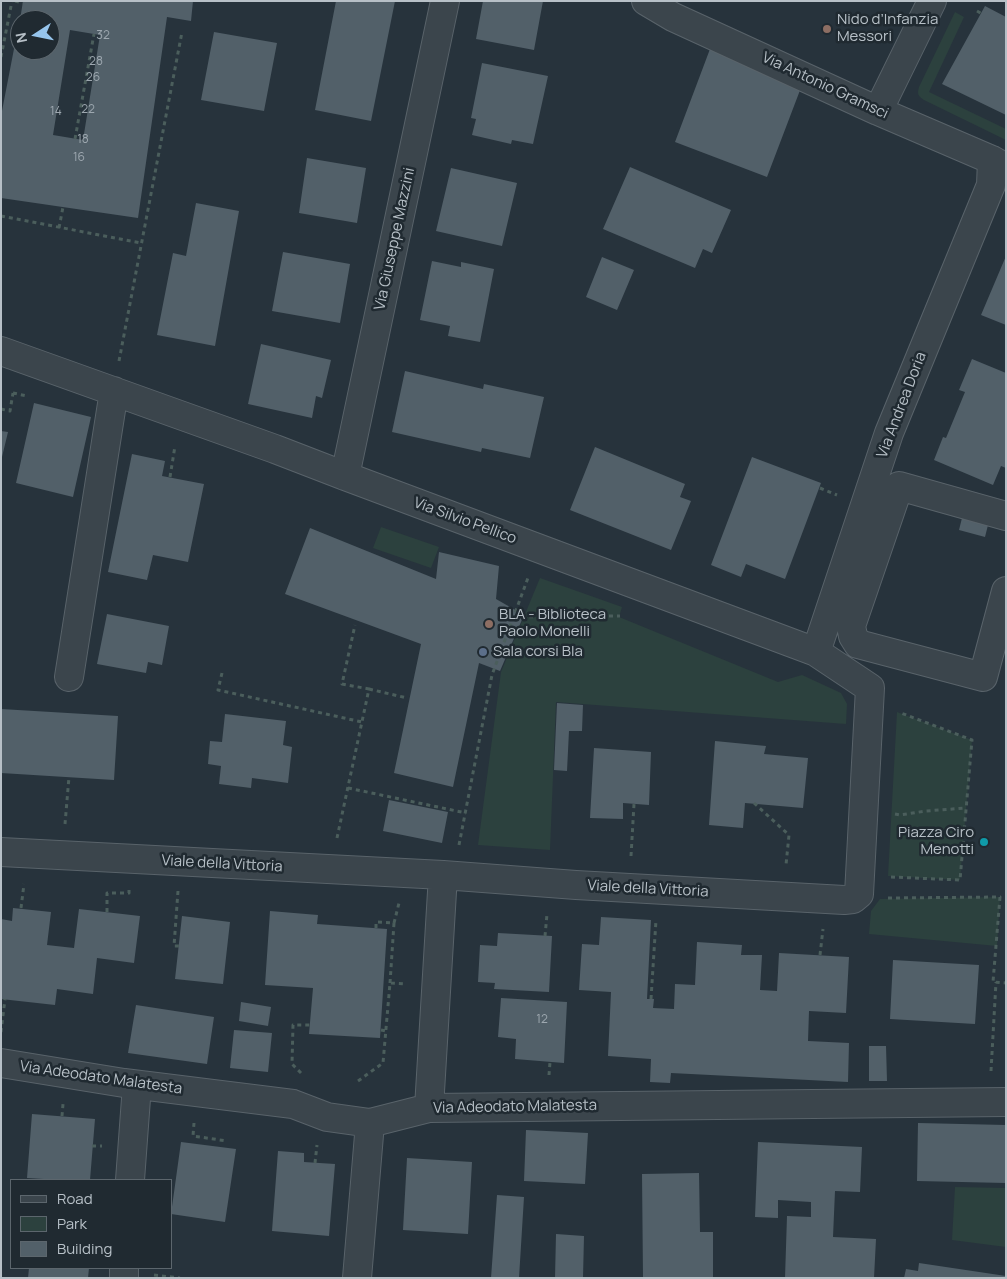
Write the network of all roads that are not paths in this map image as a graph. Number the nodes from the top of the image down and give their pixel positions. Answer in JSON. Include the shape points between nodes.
{"nodes":[{"id":1,"x":444,"y":1,"type":"edge"},
{"id":2,"x":646,"y":1,"type":"edge"},
{"id":3,"x":932,"y":1,"type":"edge"},
{"id":4,"x":878,"y":111,"type":"junction"},
{"id":5,"x":999,"y":164,"type":"edge"},
{"id":6,"x":1,"y":351,"type":"edge"},
{"id":7,"x":114,"y":391,"type":"junction"},
{"id":8,"x":345,"y":476,"type":"junction"},
{"id":9,"x":1006,"y":516,"type":"edge"},
{"id":10,"x":1006,"y":591,"type":"edge"},
{"id":11,"x":816,"y":652,"type":"junction"},
{"id":12,"x":70,"y":677,"type":"dead end"},
{"id":13,"x":1,"y":852,"type":"edge"},
{"id":14,"x":443,"y":875,"type":"junction"},
{"id":15,"x":1,"y":1063,"type":"edge"},
{"id":16,"x":137,"y":1085,"type":"junction"},
{"id":17,"x":1006,"y":1102,"type":"edge"},
{"id":18,"x":429,"y":1108,"type":"junction"},
{"id":19,"x":370,"y":1123,"type":"junction"},
{"id":20,"x":130,"y":1179,"type":"edge"},
{"id":21,"x":357,"y":1278,"type":"edge"}],
"edges":[{"from":1,"to":8,"type":"street","name":"Via Giuseppe Mazzini"},
{"from":2,"to":4,"type":"street","name":"Via Antonio Gramsci","via":[[673,17]]},
{"from":3,"to":4,"type":"street"},
{"from":4,"to":5,"type":"street","name":"Via Antonio Gramsci"},
{"from":5,"to":11,"type":"street","name":"Via Andrea Doria","via":[[889,433]]},
{"from":6,"to":7,"type":"street","name":"Via Silvio Pellico"},
{"from":7,"to":8,"type":"street","name":"Via Silvio Pellico"},
{"from":7,"to":12,"type":"street"},
{"from":8,"to":11,"type":"street","name":"Via Silvio Pellico"},
{"from":9,"to":10,"type":"street","via":[[899,486],[851,626],[853,636],[858,644],[982,677]]},
{"from":11,"to":14,"type":"street","name":"Viale della Vittoria","via":[[870,688],[859,894],[853,899]]},
{"from":13,"to":14,"type":"street","name":"Viale della Vittoria"},
{"from":14,"to":18,"type":"street"},
{"from":15,"to":16,"type":"street","name":"Via Adeodato Malatesta"},
{"from":16,"to":19,"type":"street","name":"Via Adeodato Malatesta","via":[[293,1104],[327,1117]]},
{"from":16,"to":20,"type":"street"},
{"from":17,"to":18,"type":"street","name":"Via Adeodato Malatesta"},
{"from":18,"to":19,"type":"street","name":"Via Adeodato Malatesta"},
{"from":19,"to":21,"type":"street"}]}
